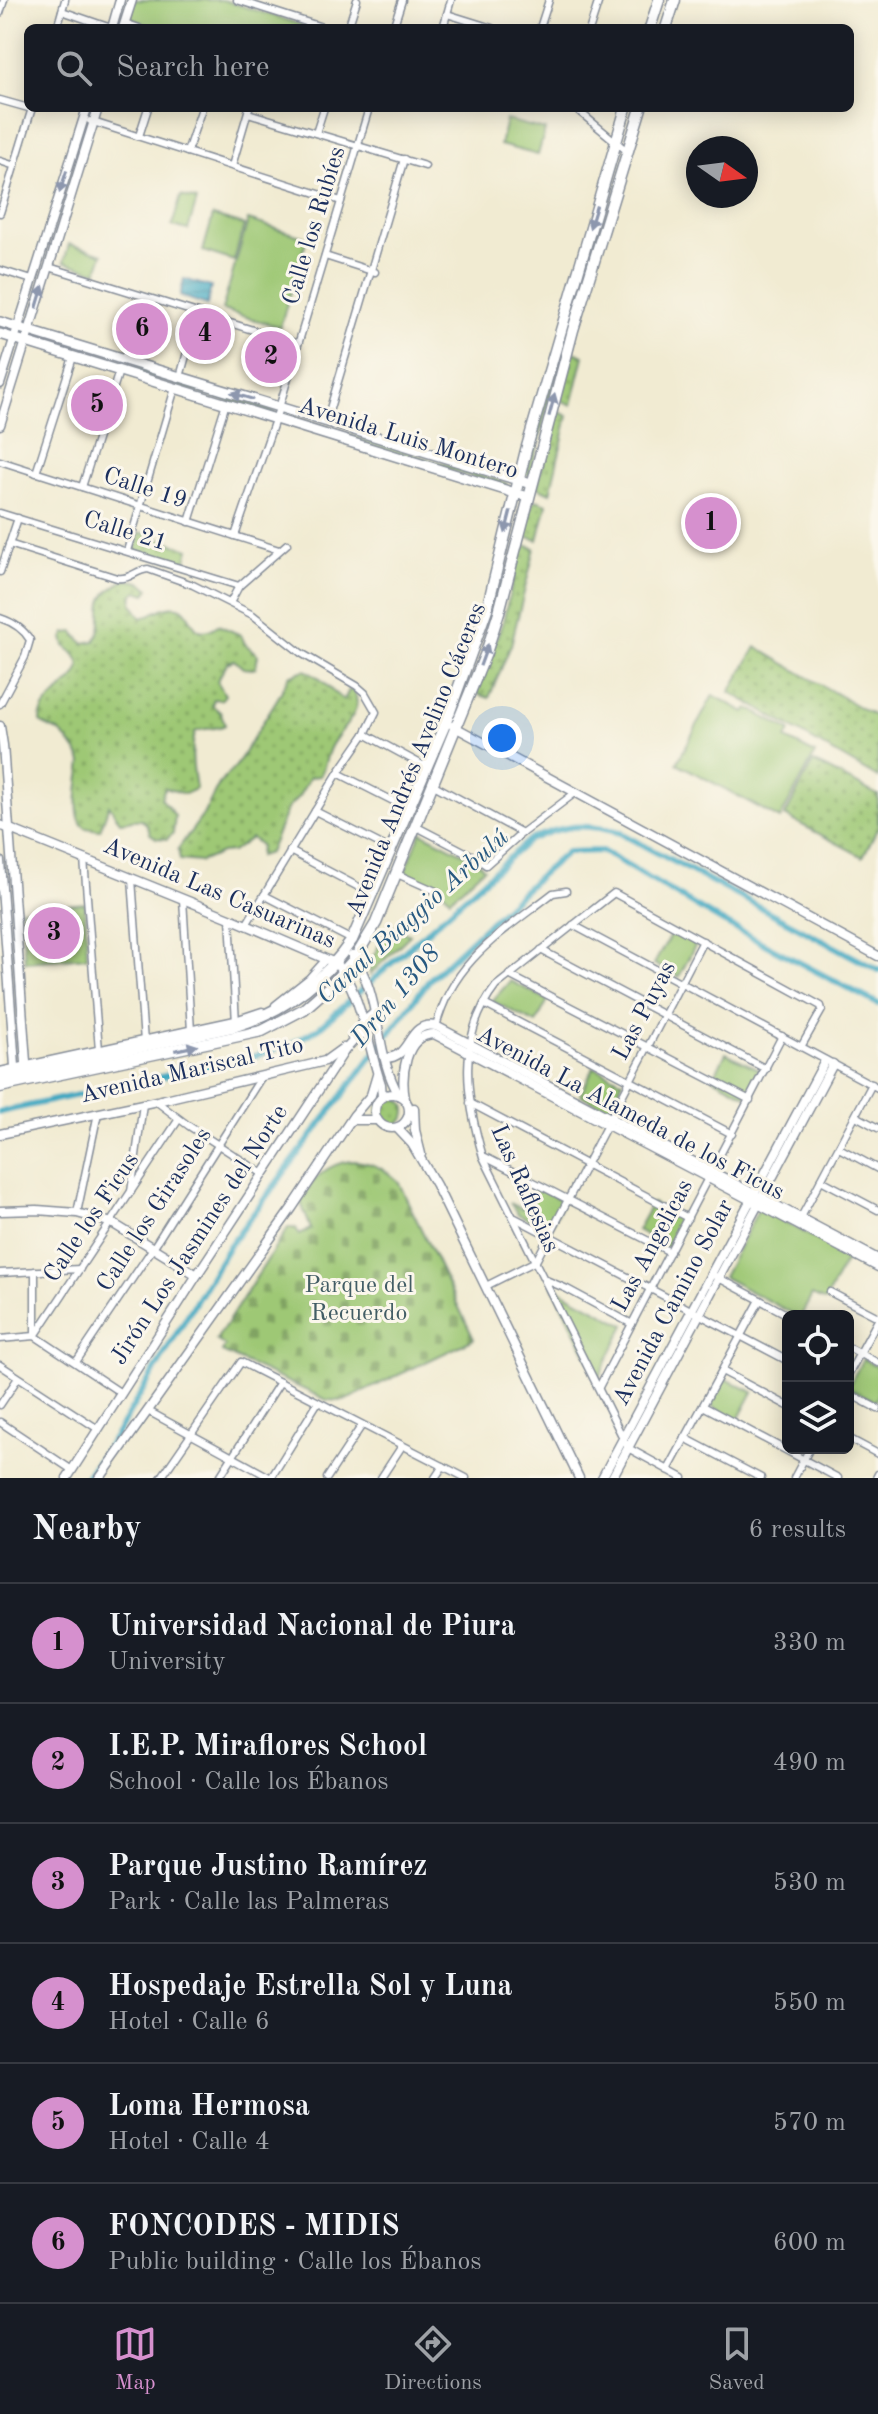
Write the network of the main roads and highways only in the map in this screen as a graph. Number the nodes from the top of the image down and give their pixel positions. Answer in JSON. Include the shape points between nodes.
{"nodes":[{"id":1,"x":659,"y":0,"type":"edge"},
{"id":2,"x":675,"y":0,"type":"edge"},
{"id":3,"x":651,"y":24,"type":"edge"},
{"id":4,"x":667,"y":24,"type":"edge"},
{"id":5,"x":625,"y":112,"type":"edge"},
{"id":6,"x":640,"y":112,"type":"edge"},
{"id":7,"x":0,"y":322,"type":"edge"},
{"id":8,"x":0,"y":334,"type":"edge"},
{"id":9,"x":518,"y":480,"type":"junction"},
{"id":10,"x":531,"y":484,"type":"junction"},
{"id":11,"x":514,"y":494,"type":"junction"},
{"id":12,"x":528,"y":497,"type":"junction"},
{"id":13,"x":451,"y":725,"type":"junction"},
{"id":14,"x":250,"y":1024,"type":"junction"},
{"id":15,"x":21,"y":1074,"type":"junction"},
{"id":16,"x":0,"y":1078,"type":"edge"},
{"id":17,"x":0,"y":1087,"type":"edge"}],
"edges":[{"from":1,"to":3,"type":"highway"},
{"from":2,"to":4,"type":"highway"},
{"from":5,"to":9,"type":"highway","name":"Avenida Andrés Avelino Cáceres","one_way":true},
{"from":10,"to":6,"type":"highway","name":"Avenida Andrés Avelino Cáceres","one_way":true},
{"from":9,"to":7,"type":"main road","name":"Avenida Luis Montero","one_way":true},
{"from":8,"to":11,"type":"main road","name":"Avenida Luis Montero"},
{"from":9,"to":10,"type":"main road","name":"Avenida Luis Montero"},
{"from":9,"to":11,"type":"highway","name":"Avenida Andrés Avelino Cáceres"},
{"from":10,"to":12,"type":"highway","name":"Avenida Andrés Avelino Cáceres"},
{"from":11,"to":12,"type":"main road","name":"Avenida Luis Montero"},
{"from":11,"to":13,"type":"highway","name":"Avenida Andrés Avelino Cáceres","one_way":true,"via":[[487,609]]},
{"from":13,"to":12,"type":"highway","name":"Avenida Andrés Avelino Cáceres","one_way":true,"via":[[486,653]]},
{"from":13,"to":14,"type":"highway","name":"Avenida Andrés Avelino Cáceres","via":[[426,767],[349,945],[296,998]]},
{"from":13,"to":14,"type":"highway","name":"Avenida Andrés Avelino Cáceres","via":[[397,874],[355,958],[304,1009],[285,1020]]},
{"from":15,"to":14,"type":"highway","name":"Avenida Andrés Avelino Cáceres","one_way":true},
{"from":14,"to":15,"type":"highway","name":"Avenida Andrés Avelino Cáceres","via":[[144,1042]]},
{"from":15,"to":16,"type":"highway","name":"Avenida Andrés Avelino Cáceres"},
{"from":15,"to":17,"type":"highway","name":"Avenida Andrés Avelino Cáceres"}]}
